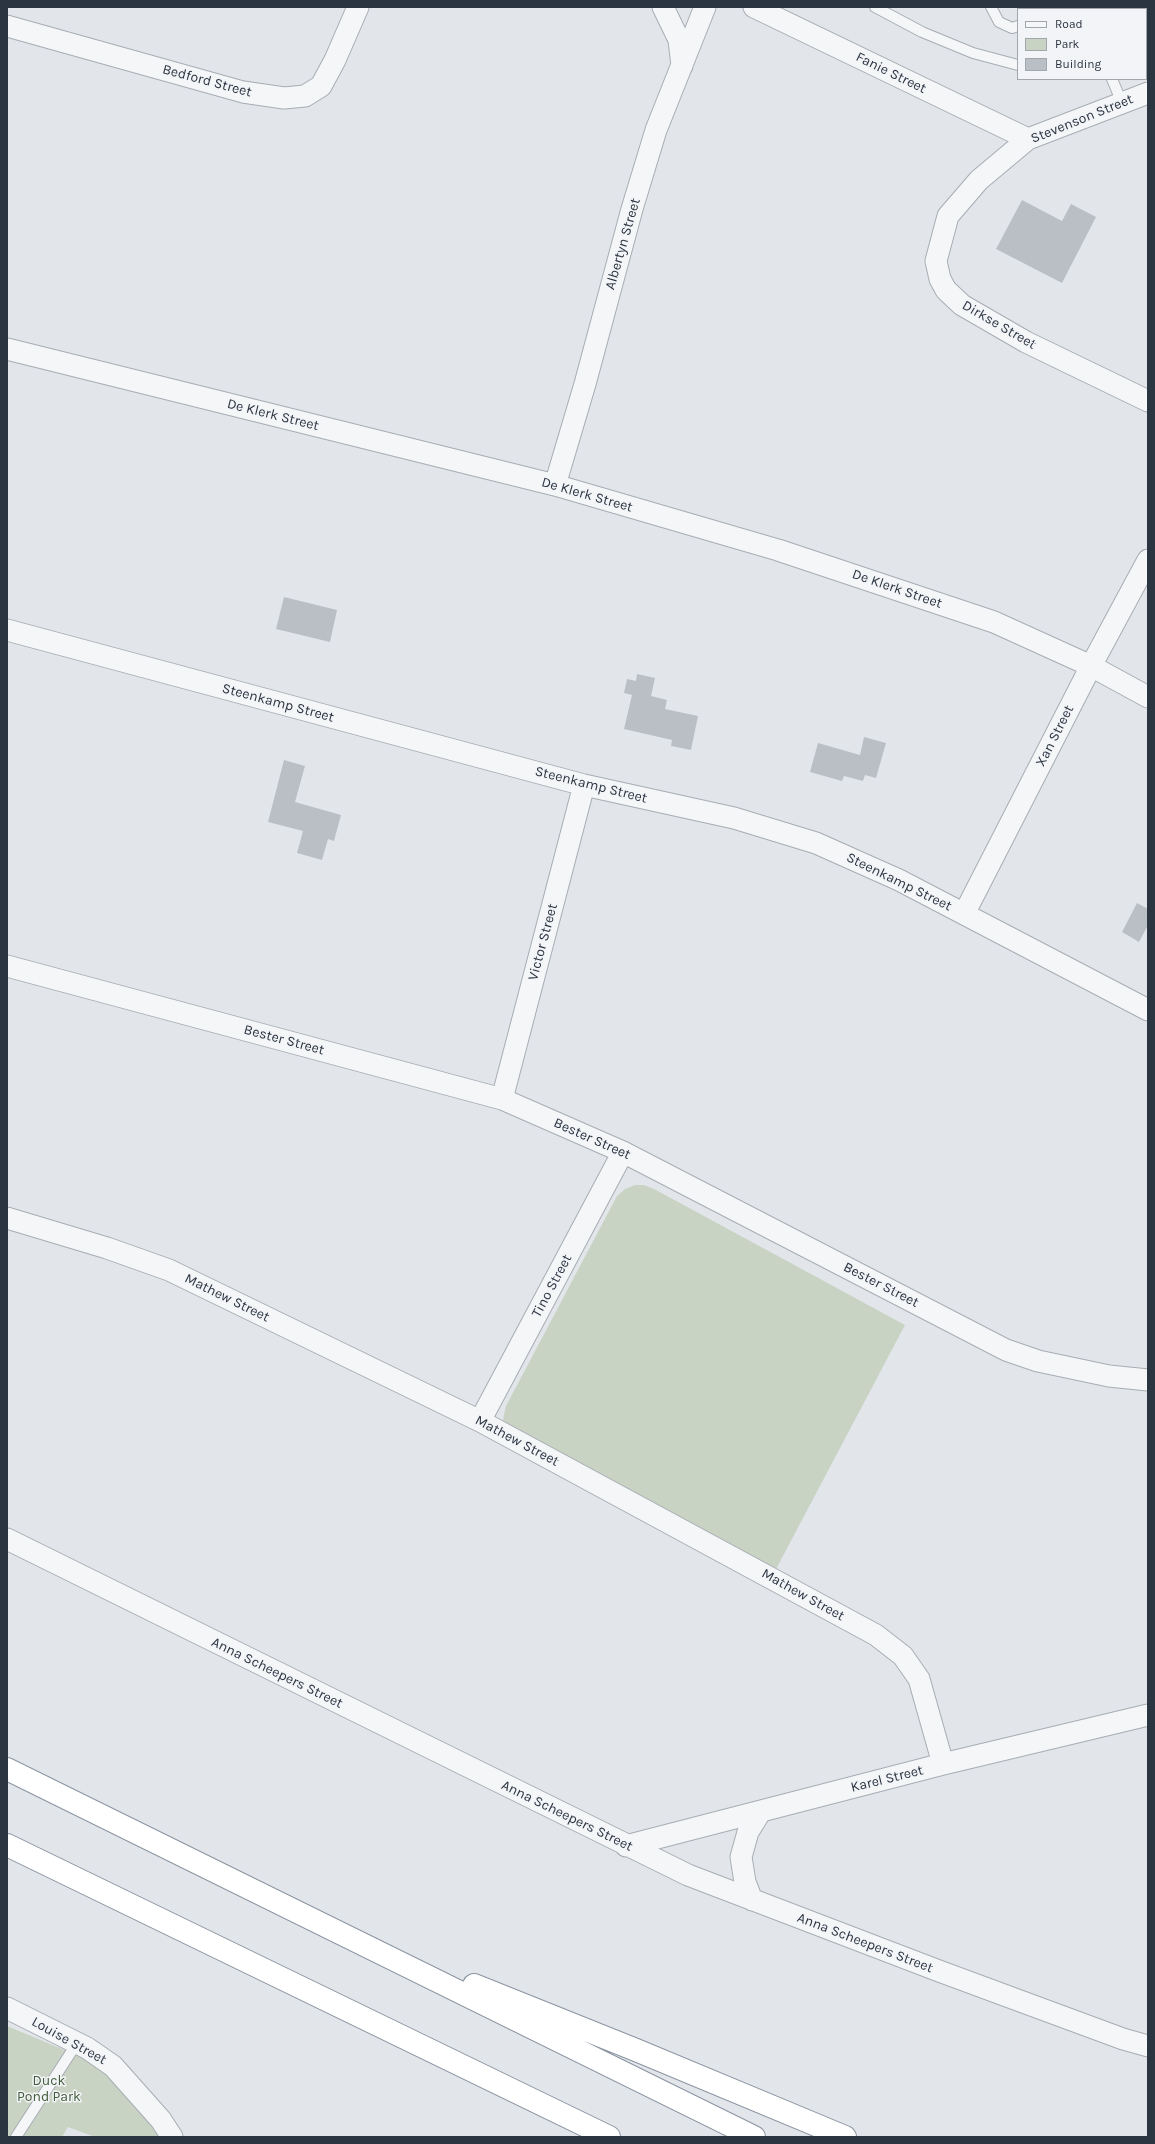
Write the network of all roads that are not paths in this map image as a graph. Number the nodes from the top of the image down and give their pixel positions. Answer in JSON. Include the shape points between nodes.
{"nodes":[{"id":1,"x":358,"y":7,"type":"edge"},
{"id":2,"x":663,"y":7,"type":"edge"},
{"id":3,"x":705,"y":7,"type":"edge"},
{"id":4,"x":754,"y":7,"type":"edge"},
{"id":5,"x":875,"y":7,"type":"edge"},
{"id":6,"x":990,"y":7,"type":"edge"},
{"id":7,"x":7,"y":26,"type":"edge"},
{"id":8,"x":1017,"y":26,"type":"edge"},
{"id":9,"x":1017,"y":65,"type":"edge"},
{"id":10,"x":682,"y":67,"type":"junction"},
{"id":11,"x":1112,"y":80,"type":"edge"},
{"id":12,"x":1148,"y":93,"type":"edge"},
{"id":13,"x":1122,"y":103,"type":"junction"},
{"id":14,"x":1028,"y":139,"type":"junction"},
{"id":15,"x":965,"y":195,"type":"joint"},
{"id":16,"x":7,"y":349,"type":"edge"},
{"id":17,"x":1148,"y":401,"type":"edge"},
{"id":18,"x":555,"y":485,"type":"junction"},
{"id":19,"x":1148,"y":560,"type":"edge"},
{"id":20,"x":7,"y":630,"type":"edge"},
{"id":21,"x":1091,"y":666,"type":"junction"},
{"id":22,"x":1148,"y":697,"type":"edge"},
{"id":23,"x":584,"y":785,"type":"junction"},
{"id":24,"x":964,"y":914,"type":"junction"},
{"id":25,"x":7,"y":966,"type":"edge"},
{"id":26,"x":1148,"y":1010,"type":"edge"},
{"id":27,"x":502,"y":1099,"type":"junction"},
{"id":28,"x":623,"y":1152,"type":"junction"},
{"id":29,"x":7,"y":1218,"type":"edge"},
{"id":30,"x":1148,"y":1380,"type":"edge"},
{"id":31,"x":480,"y":1421,"type":"junction"},
{"id":32,"x":7,"y":1539,"type":"edge"},
{"id":33,"x":1148,"y":1715,"type":"edge"},
{"id":34,"x":943,"y":1764,"type":"junction"},
{"id":35,"x":7,"y":1769,"type":"edge"},
{"id":36,"x":761,"y":1811,"type":"junction"},
{"id":37,"x":7,"y":1845,"type":"edge"},
{"id":38,"x":626,"y":1846,"type":"junction"},
{"id":39,"x":752,"y":1900,"type":"junction"},
{"id":40,"x":318,"y":1924,"type":"junction"},
{"id":41,"x":279,"y":1976,"type":"junction"},
{"id":42,"x":7,"y":2008,"type":"edge"},
{"id":43,"x":77,"y":2043,"type":"junction"},
{"id":44,"x":1148,"y":2046,"type":"edge"},
{"id":45,"x":16,"y":2137,"type":"edge"},
{"id":46,"x":172,"y":2137,"type":"edge"},
{"id":47,"x":576,"y":2137,"type":"edge"},
{"id":48,"x":609,"y":2137,"type":"edge"},
{"id":49,"x":754,"y":2137,"type":"edge"},
{"id":50,"x":845,"y":2137,"type":"edge"}],
"edges":[{"from":1,"to":7,"type":"street","name":"Bedford Street","via":[[321,86],[305,96],[284,98],[243,92]]},
{"from":2,"to":10,"type":"street","via":[[679,40]]},
{"from":3,"to":10,"type":"street","name":"Albertyn Street"},
{"from":4,"to":14,"type":"street","name":"Fanie Street"},
{"from":5,"to":9,"type":"lane","via":[[922,32],[974,53]]},
{"from":6,"to":8,"type":"lane","via":[[999,22],[1012,28]]},
{"from":10,"to":18,"type":"street","name":"Albertyn Street","via":[[656,130]]},
{"from":11,"to":13,"type":"lane"},
{"from":12,"to":13,"type":"street","name":"Stevenson Street"},
{"from":13,"to":14,"type":"street","name":"Stevenson Street"},
{"from":14,"to":15,"type":"street","name":"Stevenson Street"},
{"from":15,"to":17,"type":"street","name":"Dirkse Street","via":[[948,216],[936,261],[940,279],[946,290],[962,305],[1026,342]]},
{"from":16,"to":18,"type":"street","name":"De Klerk Street"},
{"from":18,"to":21,"type":"street","name":"De Klerk Street","via":[[778,550],[890,586],[994,622]]},
{"from":19,"to":21,"type":"street","name":"Xan Street"},
{"from":20,"to":23,"type":"street","name":"Steenkamp Street"},
{"from":21,"to":22,"type":"street","name":"De Klerk Street"},
{"from":21,"to":24,"type":"street","name":"Xan Street"},
{"from":23,"to":24,"type":"street","name":"Steenkamp Street","via":[[734,818],[816,843],[899,880]]},
{"from":23,"to":27,"type":"street","name":"Victor Street"},
{"from":24,"to":26,"type":"street","name":"Steenkamp Street"},
{"from":25,"to":27,"type":"street","name":"Bester Street"},
{"from":27,"to":28,"type":"street","name":"Bester Street"},
{"from":28,"to":30,"type":"street","name":"Bester Street","via":[[1006,1350],[1038,1361],[1109,1376]]},
{"from":28,"to":31,"type":"street","name":"Tino Street"},
{"from":29,"to":31,"type":"street","name":"Mathew Street","via":[[169,1270]]},
{"from":31,"to":34,"type":"street","name":"Mathew Street","via":[[796,1591],[892,1646],[912,1666],[919,1679]]},
{"from":32,"to":38,"type":"street","name":"Anna Scheepers Street"},
{"from":33,"to":34,"type":"street","name":"Karel Street"},
{"from":34,"to":36,"type":"street","name":"Karel Street"},
{"from":35,"to":40,"type":"highway"},
{"from":36,"to":38,"type":"street","name":"Karel Street"},
{"from":36,"to":39,"type":"street","via":[[748,1832],[741,1857],[745,1882]]},
{"from":37,"to":41,"type":"highway"},
{"from":38,"to":39,"type":"street","name":"Anna Scheepers Street","via":[[688,1875]]},
{"from":39,"to":44,"type":"street","name":"Anna Scheepers Street","via":[[1123,2039]]},
{"from":40,"to":49,"type":"highway"},
{"from":40,"to":50,"type":"highway","via":[[636,2050]]},
{"from":41,"to":47,"type":"highway"},
{"from":41,"to":48,"type":"highway"},
{"from":42,"to":43,"type":"street","name":"Louise Street"},
{"from":43,"to":45,"type":"lane"},
{"from":43,"to":46,"type":"street","name":"Louise Street","via":[[122,2074]]}]}
